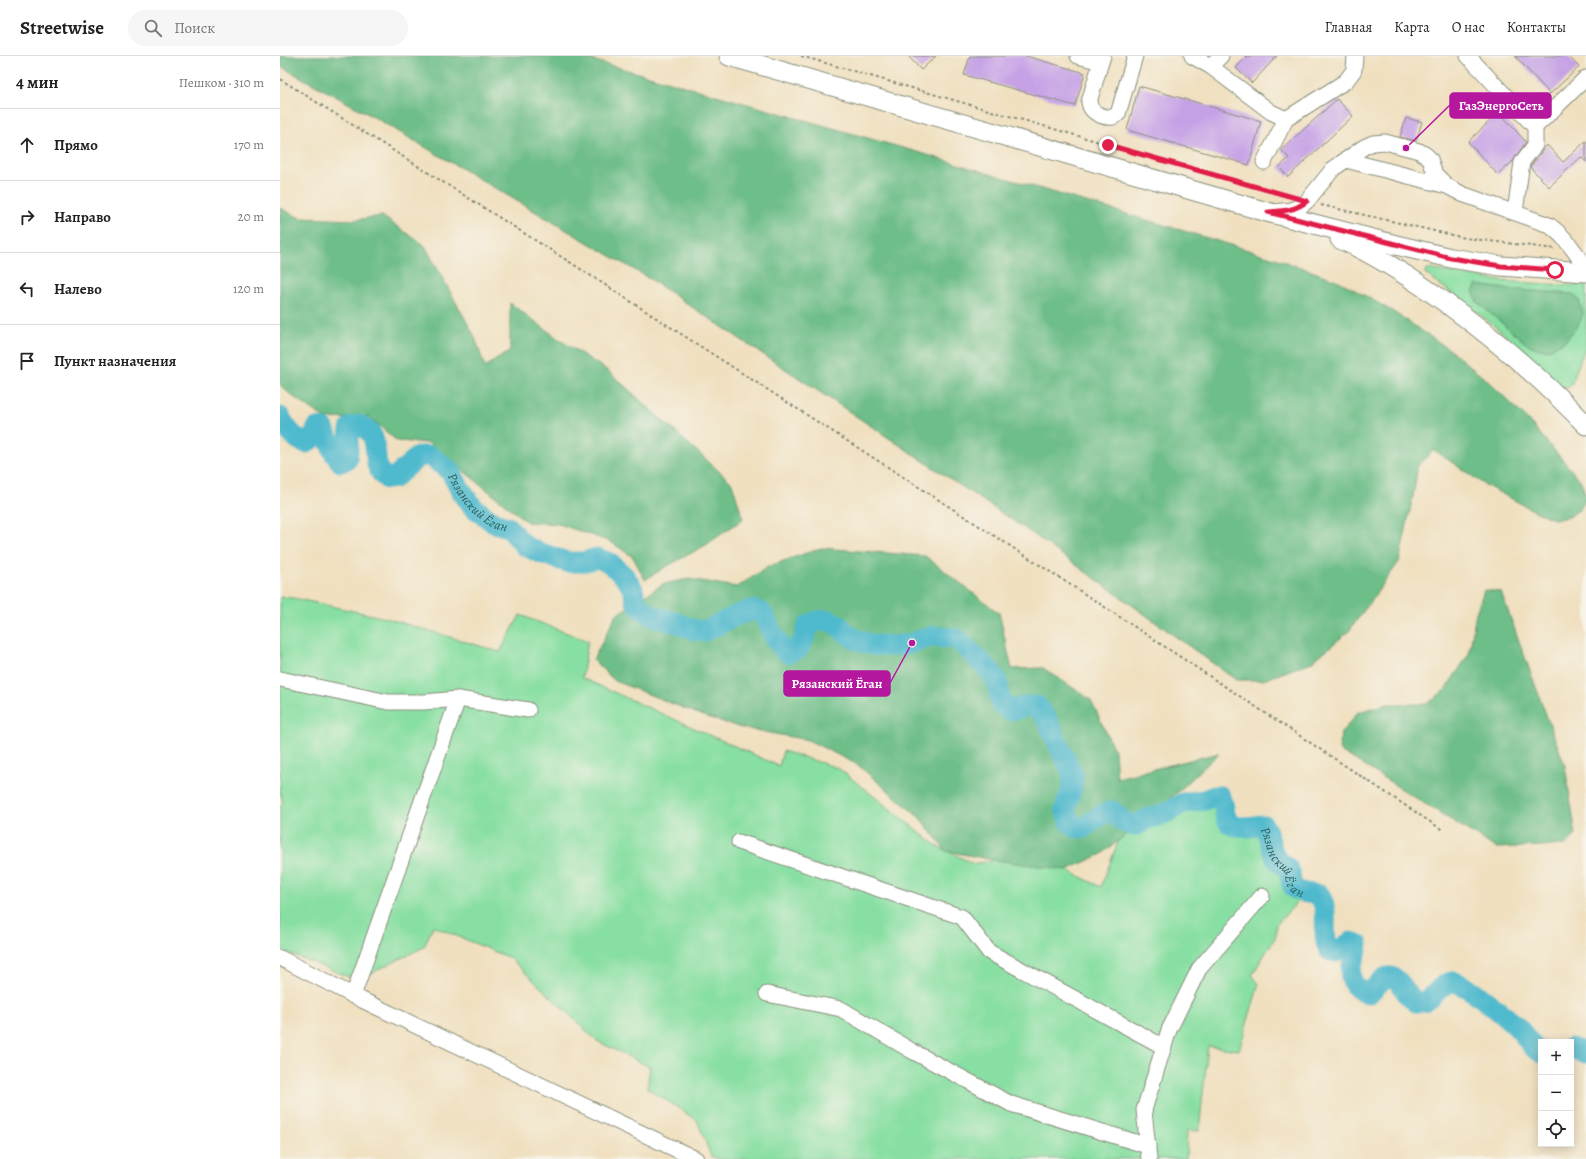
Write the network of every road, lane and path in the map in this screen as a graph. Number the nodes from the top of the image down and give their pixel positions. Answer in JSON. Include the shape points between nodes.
{"nodes":[{"id":1,"x":729,"y":56,"type":"edge"},
{"id":2,"x":801,"y":56,"type":"edge"},
{"id":3,"x":1078,"y":56,"type":"edge"},
{"id":4,"x":1135,"y":56,"type":"edge"},
{"id":5,"x":1192,"y":56,"type":"edge"},
{"id":6,"x":1356,"y":56,"type":"edge"},
{"id":7,"x":1468,"y":56,"type":"edge"},
{"id":8,"x":1102,"y":59,"type":"edge"},
{"id":9,"x":1216,"y":61,"type":"edge"},
{"id":10,"x":1586,"y":78,"type":"edge"},
{"id":11,"x":280,"y":79,"type":"edge"},
{"id":12,"x":1286,"y":119,"type":"junction"},
{"id":13,"x":1535,"y":127,"type":"junction"},
{"id":14,"x":1346,"y":160,"type":"junction"},
{"id":15,"x":1264,"y":162,"type":"dead end"},
{"id":16,"x":1447,"y":186,"type":"junction"},
{"id":17,"x":1307,"y":201,"type":"junction"},
{"id":18,"x":1268,"y":212,"type":"junction"},
{"id":19,"x":1515,"y":212,"type":"junction"},
{"id":20,"x":1575,"y":251,"type":"junction"},
{"id":21,"x":1586,"y":270,"type":"edge"},
{"id":22,"x":1586,"y":425,"type":"edge"},
{"id":23,"x":280,"y":679,"type":"edge"},
{"id":24,"x":458,"y":699,"type":"junction"},
{"id":25,"x":528,"y":710,"type":"dead end"},
{"id":26,"x":1444,"y":831,"type":"dead end"},
{"id":27,"x":739,"y":842,"type":"dead end"},
{"id":28,"x":1262,"y":896,"type":"dead end"},
{"id":29,"x":280,"y":958,"type":"edge"},
{"id":30,"x":767,"y":994,"type":"dead end"},
{"id":31,"x":353,"y":996,"type":"junction"},
{"id":32,"x":1164,"y":1047,"type":"junction"},
{"id":33,"x":1148,"y":1152,"type":"edge"},
{"id":34,"x":696,"y":1159,"type":"edge"}],
"edges":[{"from":1,"to":18,"type":"main road"},
{"from":2,"to":17,"type":"path"},
{"from":3,"to":8,"type":"street"},
{"from":4,"to":8,"type":"street","via":[[1118,114],[1113,118],[1095,113],[1089,102]]},
{"from":5,"to":9,"type":"street"},
{"from":6,"to":12,"type":"street","via":[[1354,70],[1346,81]]},
{"from":7,"to":13,"type":"street"},
{"from":9,"to":12,"type":"street","via":[[1265,108]]},
{"from":10,"to":13,"type":"street"},
{"from":11,"to":26,"type":"path","via":[[1054,574]]},
{"from":12,"to":15,"type":"street"},
{"from":13,"to":19,"type":"street","via":[[1535,145],[1522,162]]},
{"from":14,"to":16,"type":"street"},
{"from":14,"to":16,"type":"street","via":[[1364,147],[1385,142],[1426,155],[1436,174]]},
{"from":14,"to":17,"type":"street","via":[[1325,178]]},
{"from":16,"to":19,"type":"street","via":[[1462,194]]},
{"from":17,"to":18,"type":"street","via":[[1291,210]]},
{"from":17,"to":20,"type":"path","via":[[1459,237]]},
{"from":18,"to":21,"type":"main road","via":[[1451,258],[1501,266]]},
{"from":18,"to":22,"type":"main road","via":[[1342,240],[1398,270],[1471,321]]},
{"from":19,"to":20,"type":"street","via":[[1560,232]]},
{"from":20,"to":21,"type":"street"},
{"from":23,"to":24,"type":"street","via":[[388,702]]},
{"from":24,"to":25,"type":"street"},
{"from":24,"to":31,"type":"street"},
{"from":27,"to":32,"type":"street","via":[[962,917],[989,952]]},
{"from":28,"to":32,"type":"street","via":[[1199,969],[1169,1030]]},
{"from":29,"to":31,"type":"street"},
{"from":30,"to":33,"type":"street","via":[[841,1008],[912,1051],[1011,1104]]},
{"from":31,"to":34,"type":"street"},
{"from":32,"to":33,"type":"street","via":[[1144,1110]]}]}
